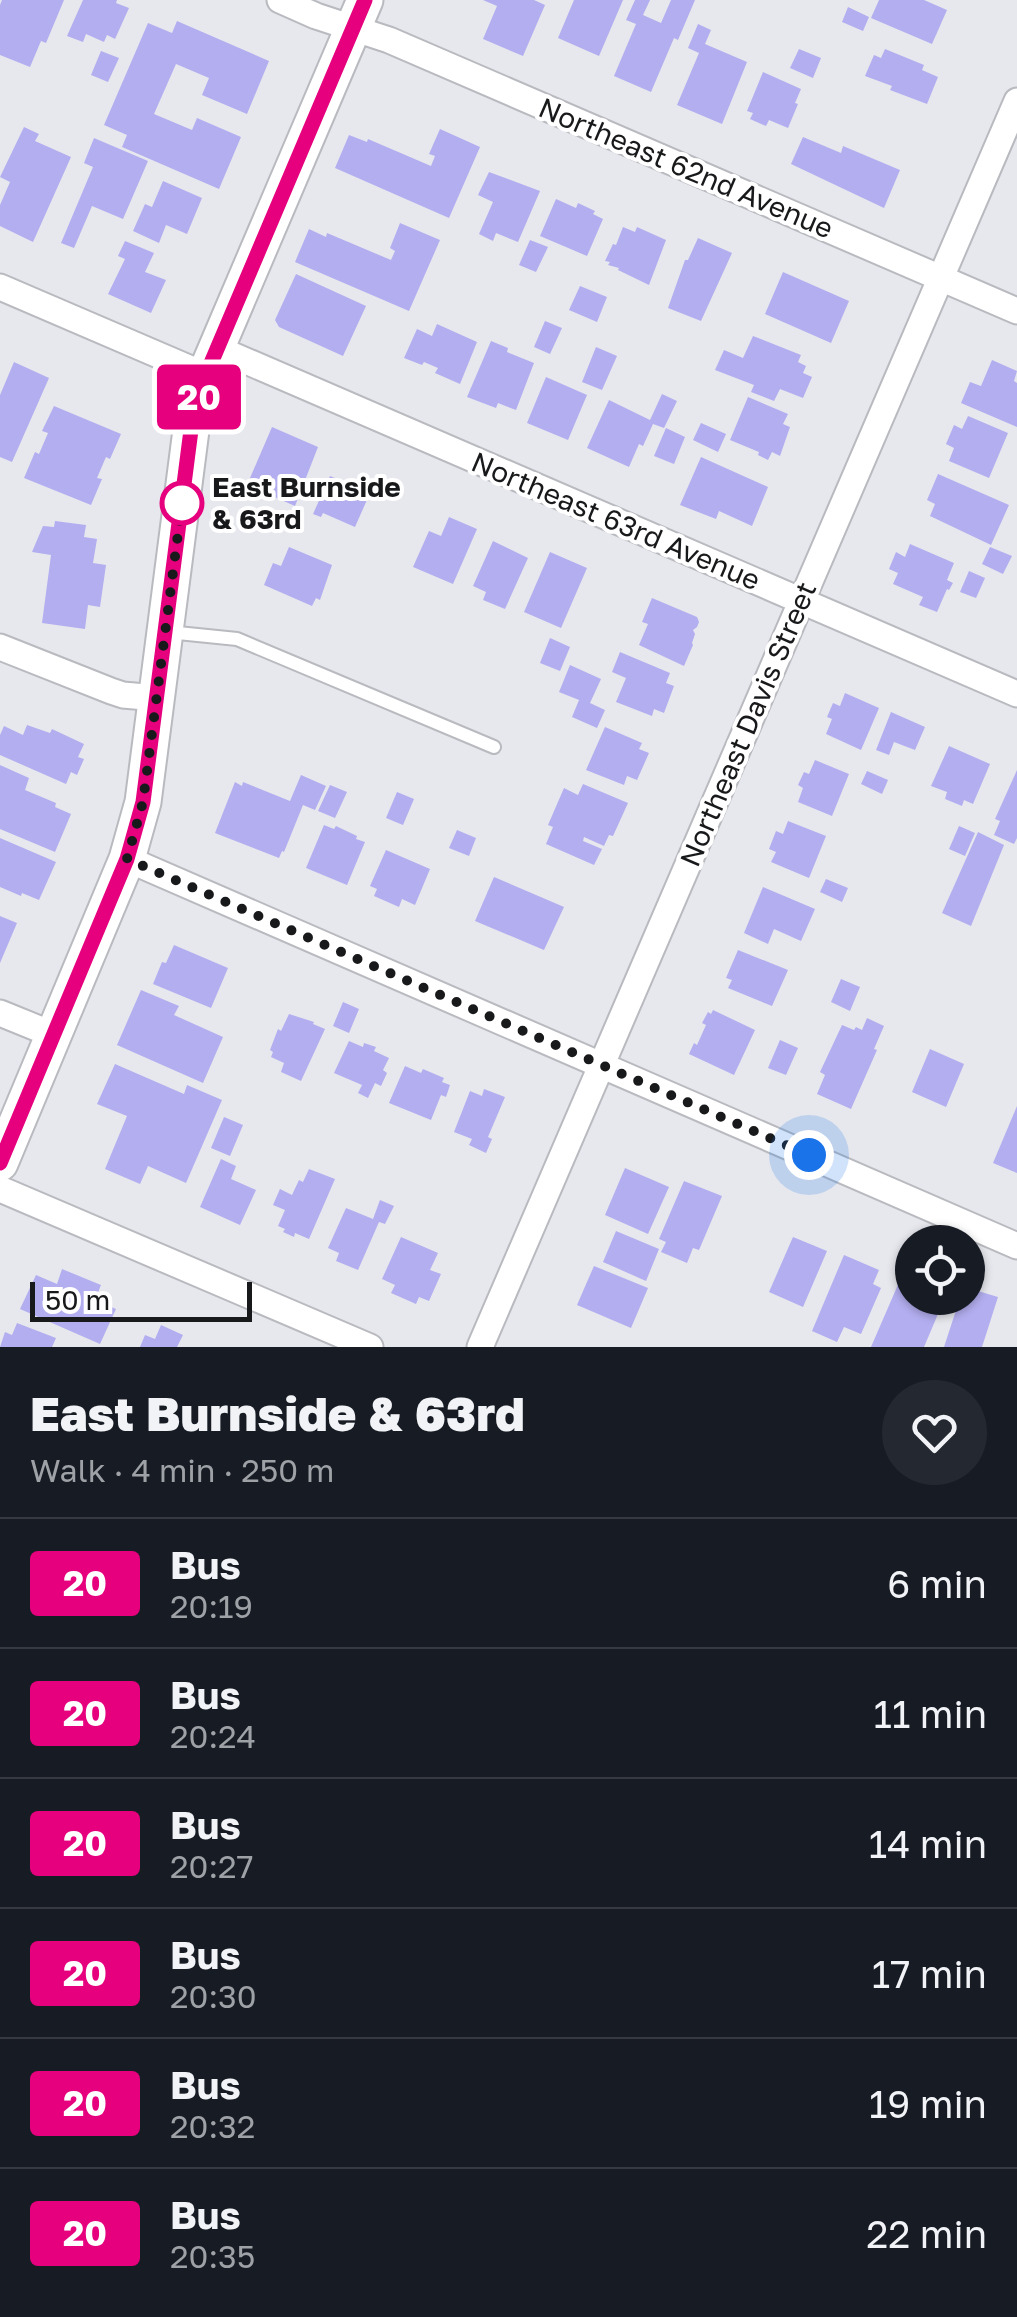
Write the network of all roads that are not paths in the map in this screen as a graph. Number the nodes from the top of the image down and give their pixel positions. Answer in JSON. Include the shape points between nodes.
{"nodes":[{"id":1,"x":280,"y":0,"type":"edge"},
{"id":2,"x":359,"y":14,"type":"edge"},
{"id":3,"x":1017,"y":101,"type":"edge"},
{"id":4,"x":940,"y":278,"type":"junction"},
{"id":5,"x":0,"y":287,"type":"edge"},
{"id":6,"x":1017,"y":311,"type":"edge"},
{"id":7,"x":211,"y":362,"type":"junction"},
{"id":8,"x":801,"y":600,"type":"junction"},
{"id":9,"x":166,"y":632,"type":"junction"},
{"id":10,"x":0,"y":647,"type":"edge"},
{"id":11,"x":1017,"y":694,"type":"edge"},
{"id":12,"x":157,"y":698,"type":"junction"},
{"id":13,"x":494,"y":746,"type":"dead end"},
{"id":14,"x":127,"y":859,"type":"junction"},
{"id":15,"x":0,"y":1013,"type":"edge"},
{"id":16,"x":54,"y":1035,"type":"junction"},
{"id":17,"x":601,"y":1064,"type":"junction"},
{"id":18,"x":0,"y":1163,"type":"edge"},
{"id":19,"x":0,"y":1189,"type":"edge"},
{"id":20,"x":1017,"y":1246,"type":"edge"},
{"id":21,"x":370,"y":1347,"type":"edge"},
{"id":22,"x":480,"y":1347,"type":"edge"}],
"edges":[{"from":1,"to":2,"type":"street","name":"Northeast 62nd Avenue","via":[[316,16]]},
{"from":2,"to":4,"type":"street","name":"Northeast 62nd Avenue","via":[[389,40]]},
{"from":2,"to":7,"type":"main road"},
{"from":3,"to":4,"type":"street","name":"Northeast Davis Street"},
{"from":4,"to":6,"type":"street","name":"Northeast 62nd Avenue"},
{"from":4,"to":8,"type":"street","name":"Northeast Davis Street"},
{"from":5,"to":7,"type":"street","name":"Northeast 63rd Avenue"},
{"from":7,"to":8,"type":"street","name":"Northeast 63rd Avenue"},
{"from":7,"to":9,"type":"main road","via":[[191,430]]},
{"from":8,"to":11,"type":"street","name":"Northeast 63rd Avenue"},
{"from":8,"to":17,"type":"street","name":"Northeast Davis Street"},
{"from":9,"to":12,"type":"main road"},
{"from":9,"to":13,"type":"lane","via":[[236,639]]},
{"from":10,"to":12,"type":"street","via":[[111,690]]},
{"from":12,"to":14,"type":"main road","via":[[143,802]]},
{"from":14,"to":16,"type":"main road"},
{"from":14,"to":17,"type":"street"},
{"from":15,"to":16,"type":"street"},
{"from":16,"to":18,"type":"main road"},
{"from":17,"to":20,"type":"street"},
{"from":17,"to":22,"type":"street","name":"Northeast Davis Street"},
{"from":19,"to":21,"type":"street"}]}
